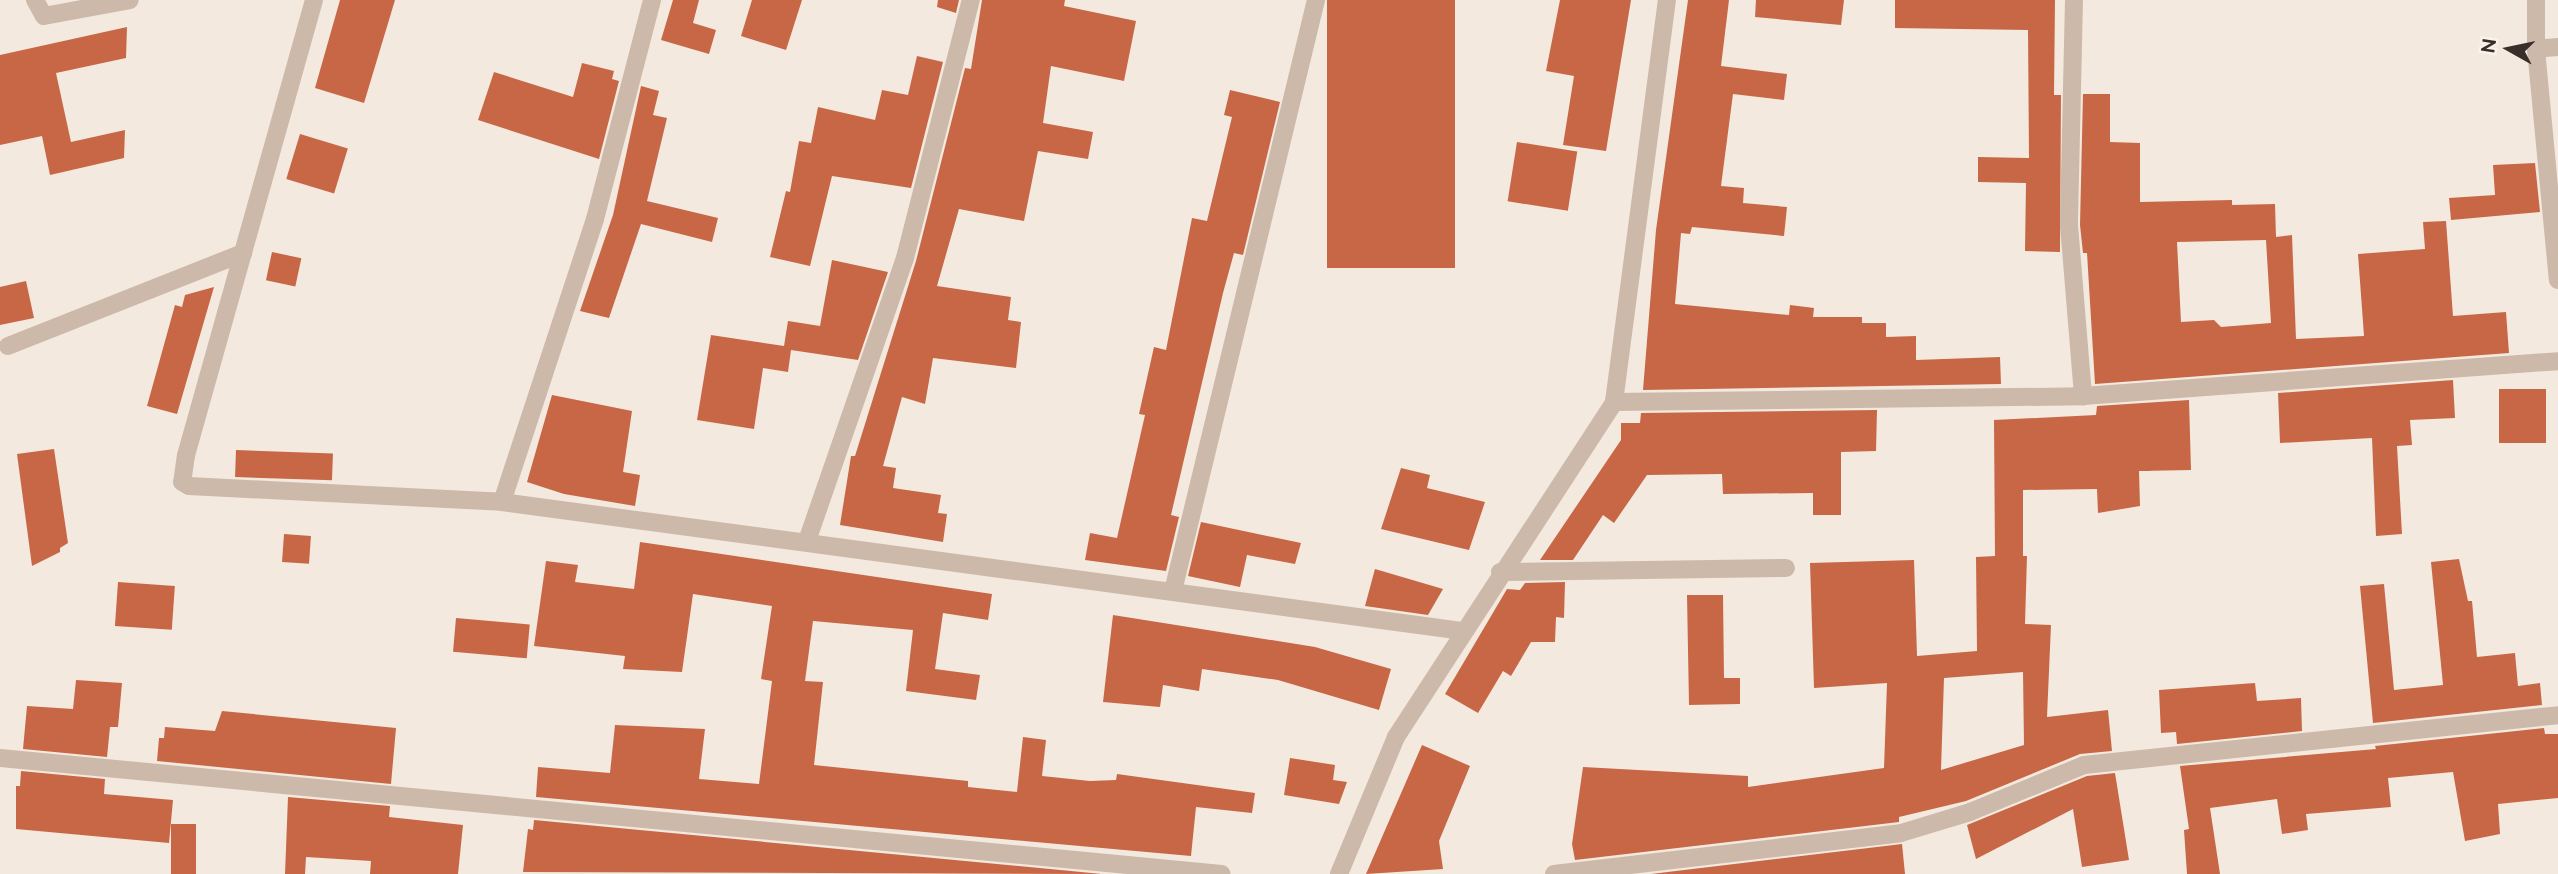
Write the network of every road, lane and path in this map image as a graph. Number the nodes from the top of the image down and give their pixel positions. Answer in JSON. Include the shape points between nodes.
{"nodes":[{"id":1,"x":35,"y":0,"type":"edge"},
{"id":2,"x":130,"y":0,"type":"edge"},
{"id":3,"x":314,"y":0,"type":"edge"},
{"id":4,"x":652,"y":0,"type":"edge"},
{"id":5,"x":971,"y":0,"type":"edge"},
{"id":6,"x":1316,"y":0,"type":"edge"},
{"id":7,"x":1668,"y":0,"type":"edge"},
{"id":8,"x":2074,"y":0,"type":"edge"},
{"id":9,"x":2536,"y":0,"type":"edge"},
{"id":10,"x":2558,"y":47,"type":"edge"},
{"id":11,"x":2536,"y":50,"type":"junction"},
{"id":12,"x":243,"y":253,"type":"junction"},
{"id":13,"x":2558,"y":280,"type":"edge"},
{"id":14,"x":8,"y":346,"type":"dead end"},
{"id":15,"x":2558,"y":361,"type":"edge"},
{"id":16,"x":2083,"y":396,"type":"junction"},
{"id":17,"x":1614,"y":402,"type":"junction"},
{"id":18,"x":502,"y":502,"type":"junction"},
{"id":19,"x":807,"y":541,"type":"junction"},
{"id":20,"x":1786,"y":569,"type":"dead end"},
{"id":21,"x":1500,"y":572,"type":"junction"},
{"id":22,"x":1173,"y":591,"type":"junction"},
{"id":23,"x":1463,"y":631,"type":"junction"},
{"id":24,"x":2558,"y":715,"type":"edge"},
{"id":25,"x":0,"y":758,"type":"edge"},
{"id":26,"x":1222,"y":874,"type":"edge"},
{"id":27,"x":1339,"y":874,"type":"edge"},
{"id":28,"x":1555,"y":874,"type":"edge"}],
"edges":[{"from":1,"to":2,"type":"street","via":[[36,10],[44,16]]},
{"from":3,"to":12,"type":"street"},
{"from":4,"to":18,"type":"street","via":[[595,219]]},
{"from":5,"to":19,"type":"street","via":[[905,258]]},
{"from":6,"to":22,"type":"street"},
{"from":7,"to":17,"type":"street"},
{"from":8,"to":16,"type":"street","via":[[2069,225]]},
{"from":9,"to":11,"type":"street"},
{"from":10,"to":11,"type":"street"},
{"from":11,"to":13,"type":"street"},
{"from":12,"to":14,"type":"street"},
{"from":12,"to":18,"type":"street","via":[[182,482],[207,489]]},
{"from":15,"to":16,"type":"street"},
{"from":16,"to":17,"type":"street"},
{"from":17,"to":21,"type":"street"},
{"from":18,"to":19,"type":"street"},
{"from":19,"to":22,"type":"street"},
{"from":20,"to":21,"type":"street"},
{"from":21,"to":23,"type":"street"},
{"from":22,"to":23,"type":"street"},
{"from":23,"to":27,"type":"street","via":[[1396,737]]},
{"from":24,"to":28,"type":"street","via":[[2084,765],[1970,812],[1901,833]]},
{"from":25,"to":26,"type":"street"}]}
